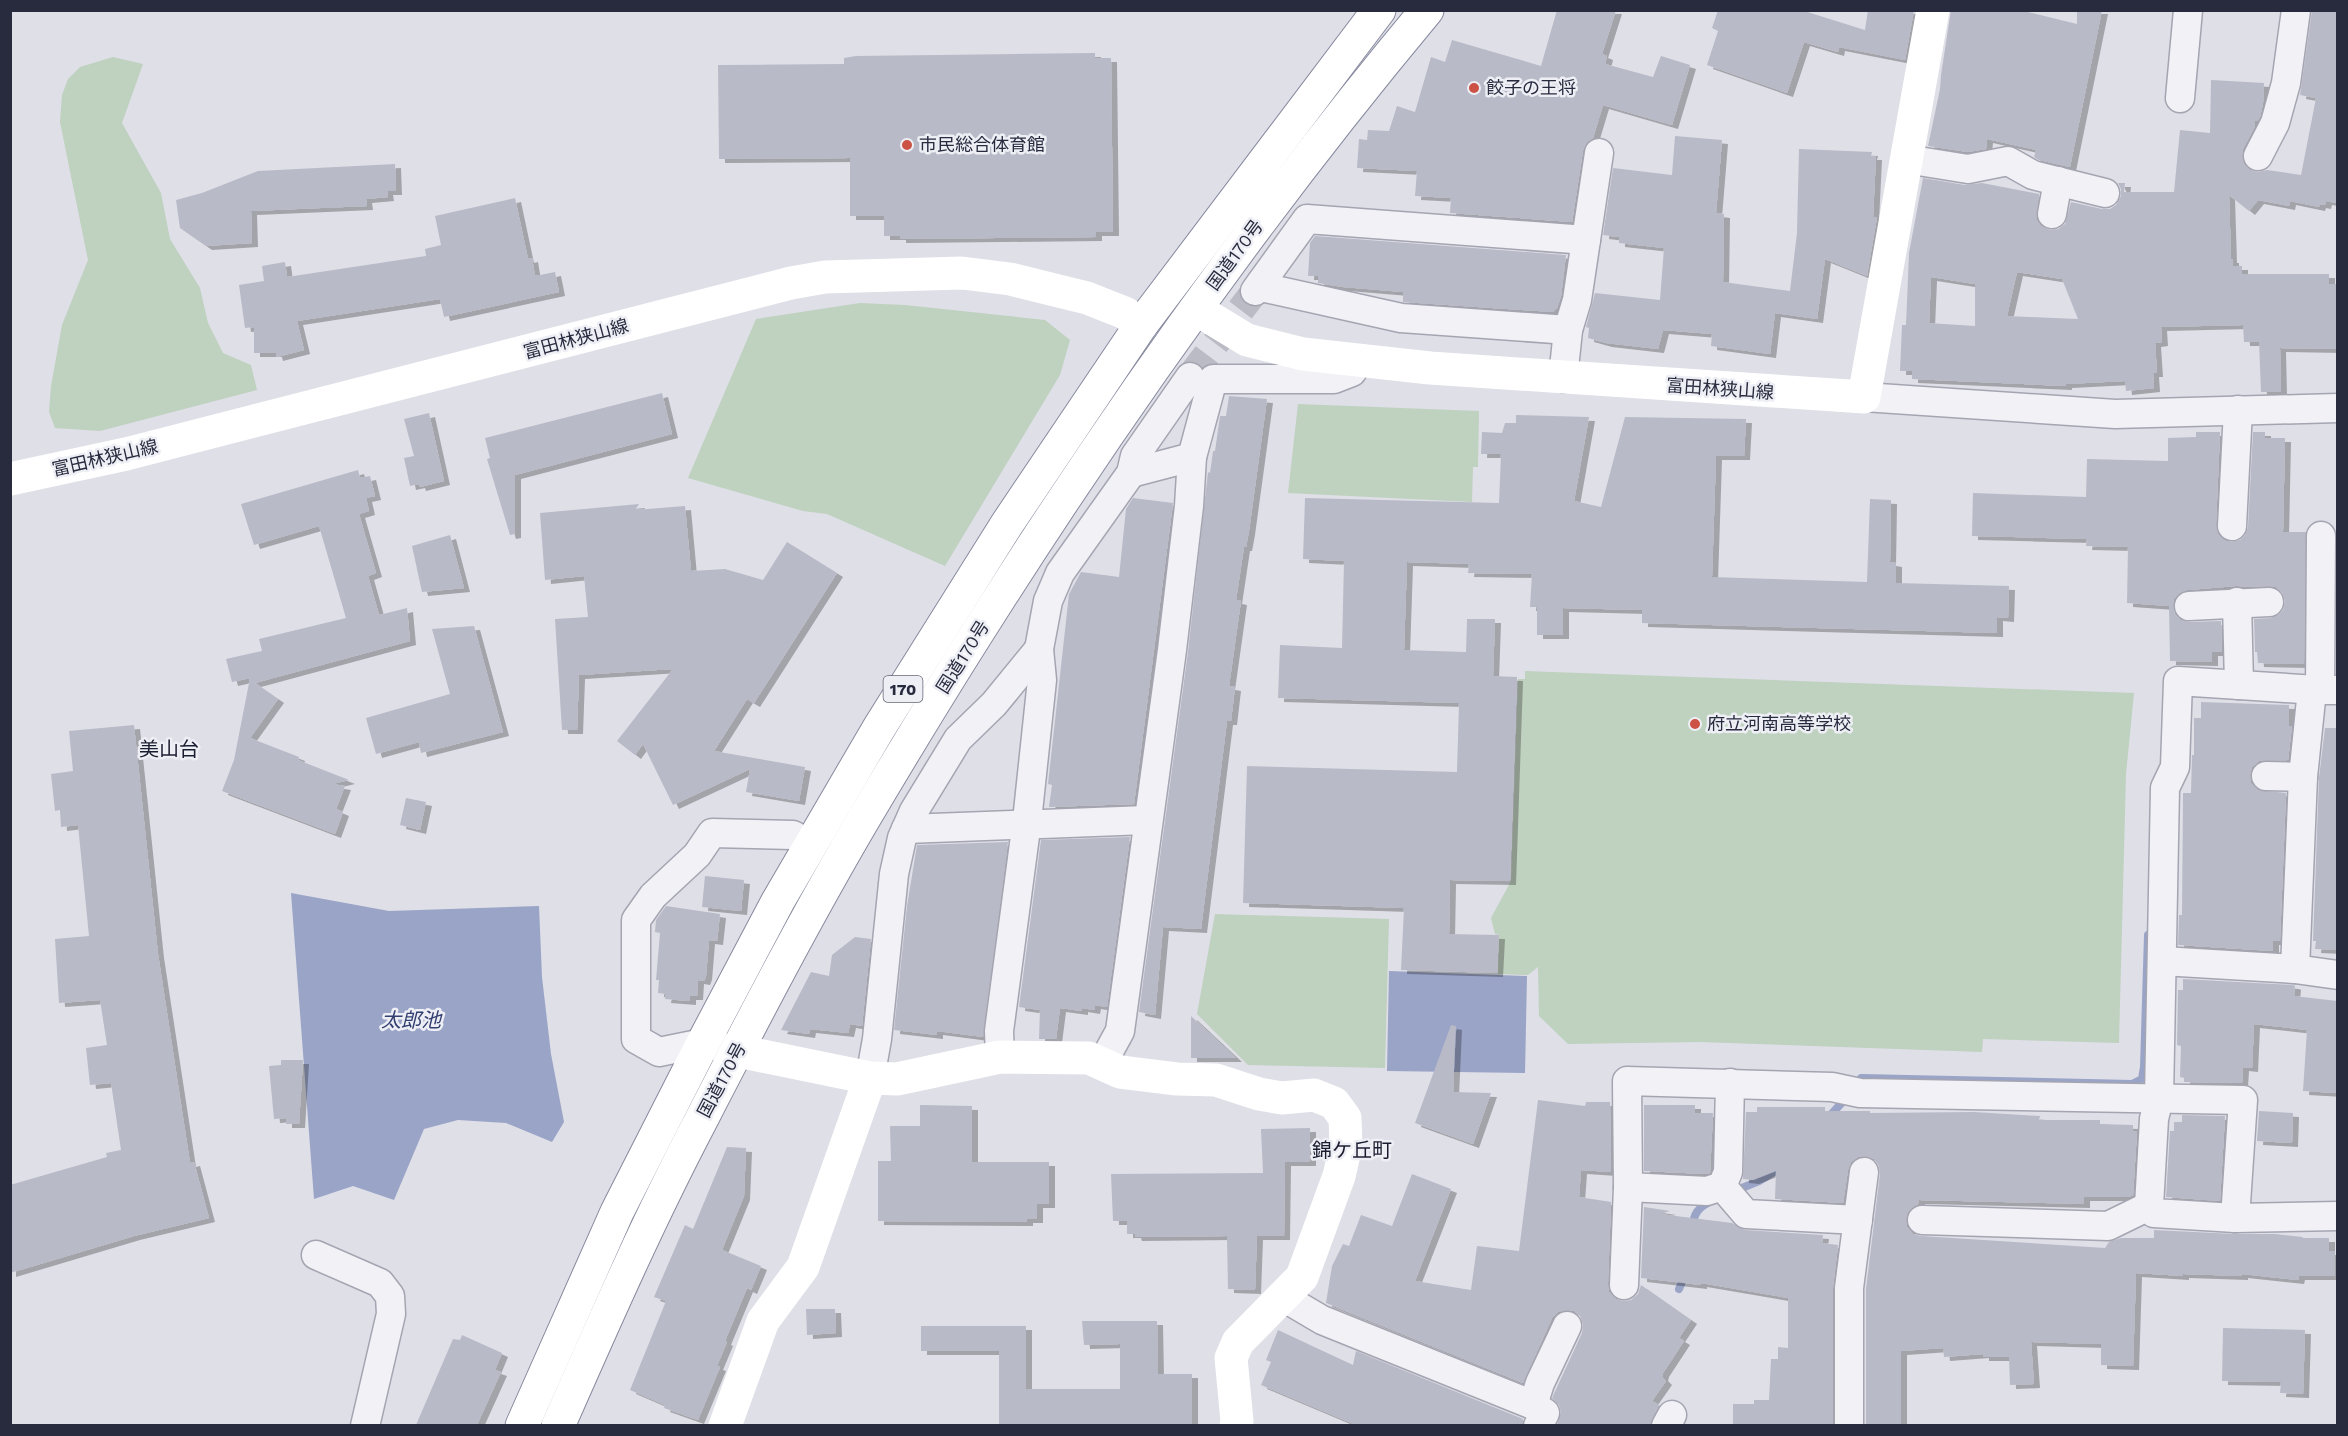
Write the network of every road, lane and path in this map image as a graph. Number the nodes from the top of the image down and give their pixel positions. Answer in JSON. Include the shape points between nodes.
{"nodes":[{"id":1,"x":1379,"y":10,"type":"edge"},
{"id":2,"x":1933,"y":10,"type":"edge"},
{"id":3,"x":2188,"y":10,"type":"edge"},
{"id":4,"x":2296,"y":10,"type":"edge"},
{"id":5,"x":1410,"y":16,"type":"edge"},
{"id":6,"x":2180,"y":98,"type":"dead end"},
{"id":7,"x":1599,"y":153,"type":"dead end"},
{"id":8,"x":2258,"y":156,"type":"dead end"},
{"id":9,"x":1906,"y":159,"type":"junction"},
{"id":10,"x":2058,"y":181,"type":"junction"},
{"id":11,"x":2105,"y":193,"type":"dead end"},
{"id":12,"x":2052,"y":214,"type":"dead end"},
{"id":13,"x":1586,"y":240,"type":"junction"},
{"id":14,"x":1196,"y":309,"type":"junction"},
{"id":15,"x":1141,"y":325,"type":"junction"},
{"id":16,"x":1568,"y":330,"type":"junction"},
{"id":17,"x":1359,"y":360,"type":"junction"},
{"id":18,"x":1190,"y":377,"type":"tunnel mouth"},
{"id":19,"x":1563,"y":378,"type":"junction"},
{"id":20,"x":1864,"y":397,"type":"junction"},
{"id":21,"x":2337,"y":408,"type":"edge"},
{"id":22,"x":2238,"y":411,"type":"junction"},
{"id":23,"x":1192,"y":457,"type":"junction"},
{"id":24,"x":1131,"y":473,"type":"junction"},
{"id":25,"x":10,"y":479,"type":"edge"},
{"id":26,"x":2232,"y":526,"type":"dead end"},
{"id":27,"x":2321,"y":536,"type":"dead end"},
{"id":28,"x":2237,"y":602,"type":"junction"},
{"id":29,"x":2269,"y":602,"type":"dead end"},
{"id":30,"x":2189,"y":606,"type":"dead end"},
{"id":31,"x":1039,"y":649,"type":"junction"},
{"id":32,"x":2239,"y":685,"type":"junction"},
{"id":33,"x":2323,"y":690,"type":"edge"},
{"id":34,"x":2266,"y":776,"type":"dead end"},
{"id":35,"x":2303,"y":777,"type":"junction"},
{"id":36,"x":1147,"y":820,"type":"junction"},
{"id":37,"x":1027,"y":824,"type":"junction"},
{"id":38,"x":906,"y":829,"type":"junction"},
{"id":39,"x":811,"y":845,"type":"junction"},
{"id":40,"x":2162,"y":961,"type":"junction"},
{"id":41,"x":2295,"y":969,"type":"junction"},
{"id":42,"x":2337,"y":975,"type":"edge"},
{"id":43,"x":703,"y":1043,"type":"junction"},
{"id":44,"x":738,"y":1050,"type":"junction"},
{"id":45,"x":1000,"y":1057,"type":"junction"},
{"id":46,"x":1102,"y":1064,"type":"junction"},
{"id":47,"x":870,"y":1078,"type":"junction"},
{"id":48,"x":1730,"y":1083,"type":"junction"},
{"id":49,"x":2159,"y":1098,"type":"junction"},
{"id":50,"x":1864,"y":1172,"type":"dead end"},
{"id":51,"x":1628,"y":1187,"type":"junction"},
{"id":52,"x":1727,"y":1191,"type":"junction"},
{"id":53,"x":2149,"y":1206,"type":"junction"},
{"id":54,"x":2337,"y":1216,"type":"edge"},
{"id":55,"x":2235,"y":1218,"type":"junction"},
{"id":56,"x":1858,"y":1220,"type":"junction"},
{"id":57,"x":1922,"y":1220,"type":"dead end"},
{"id":58,"x":316,"y":1255,"type":"dead end"},
{"id":59,"x":1624,"y":1285,"type":"dead end"},
{"id":60,"x":1283,"y":1297,"type":"junction"},
{"id":61,"x":1567,"y":1326,"type":"dead end"},
{"id":62,"x":1535,"y":1415,"type":"edge"},
{"id":63,"x":365,"y":1425,"type":"edge"},
{"id":64,"x":522,"y":1425,"type":"edge"},
{"id":65,"x":558,"y":1425,"type":"edge"},
{"id":66,"x":725,"y":1425,"type":"edge"},
{"id":67,"x":1236,"y":1425,"type":"edge"},
{"id":68,"x":1849,"y":1425,"type":"edge"}],
"edges":[{"from":1,"to":15,"type":"main road","name":"国道170号","number":"170"},
{"from":2,"to":9,"type":"main road"},
{"from":3,"to":6,"type":"street"},
{"from":4,"to":8,"type":"street","via":[[2276,123]]},
{"from":5,"to":14,"type":"main road","name":"国道170号","number":"170"},
{"from":7,"to":13,"type":"street"},
{"from":9,"to":10,"type":"street","via":[[1968,169],[2008,161],[2033,175]]},
{"from":9,"to":20,"type":"main road"},
{"from":10,"to":11,"type":"street"},
{"from":10,"to":12,"type":"street"},
{"from":13,"to":16,"type":"street"},
{"from":13,"to":16,"type":"street","via":[[1307,219],[1258,287],[1401,318]]},
{"from":14,"to":17,"type":"main road","name":"富田林狭山線","via":[[1247,340],[1303,354]]},
{"from":14,"to":44,"type":"main road","name":"国道170号","number":"170","via":[[1058,508],[954,670],[862,822]]},
{"from":15,"to":25,"type":"main road","name":"富田林狭山線","via":[[1105,304],[1010,279],[962,273],[825,277],[126,454]]},
{"from":15,"to":39,"type":"main road","name":"国道170号","number":"170","via":[[930,643]]},
{"from":16,"to":19,"type":"street"},
{"from":17,"to":19,"type":"main road","name":"富田林狭山線"},
{"from":17,"to":23,"type":"street","via":[[1352,372],[1334,379],[1213,379]]},
{"from":18,"to":24,"type":"street","via":[[1136,456]]},
{"from":19,"to":20,"type":"main road","name":"富田林狭山線"},
{"from":20,"to":22,"type":"street","via":[[2115,414]]},
{"from":21,"to":22,"type":"street"},
{"from":22,"to":26,"type":"street"},
{"from":23,"to":24,"type":"street"},
{"from":23,"to":36,"type":"street","via":[[1174,628]]},
{"from":24,"to":31,"type":"street","via":[[1060,573],[1048,601]]},
{"from":27,"to":33,"type":"street"},
{"from":28,"to":29,"type":"street"},
{"from":28,"to":30,"type":"street"},
{"from":28,"to":32,"type":"street"},
{"from":31,"to":37,"type":"street","via":[[1042,680]]},
{"from":31,"to":38,"type":"street","via":[[994,704],[958,739]]},
{"from":32,"to":33,"type":"street"},
{"from":32,"to":40,"type":"street","via":[[2178,681],[2175,767],[2165,788]]},
{"from":33,"to":35,"type":"street"},
{"from":34,"to":35,"type":"street"},
{"from":35,"to":41,"type":"street"},
{"from":36,"to":37,"type":"street"},
{"from":36,"to":46,"type":"street","via":[[1120,1031]]},
{"from":37,"to":38,"type":"street"},
{"from":37,"to":45,"type":"street","via":[[999,1031]]},
{"from":38,"to":47,"type":"street","via":[[894,874]]},
{"from":39,"to":43,"type":"main road","name":"国道170号","number":"170"},
{"from":39,"to":43,"type":"street","via":[[793,835],[712,833],[697,855],[653,896],[636,920],[636,1039],[659,1052]]},
{"from":40,"to":41,"type":"street"},
{"from":40,"to":49,"type":"street"},
{"from":41,"to":42,"type":"street"},
{"from":43,"to":44,"type":"street"},
{"from":43,"to":64,"type":"main road","name":"国道170号","number":"170","via":[[618,1212]]},
{"from":44,"to":47,"type":"main road"},
{"from":44,"to":65,"type":"main road","name":"国道170号","number":"170","via":[[662,1199]]},
{"from":45,"to":46,"type":"main road","via":[[1089,1058]]},
{"from":45,"to":47,"type":"main road","via":[[897,1079]]},
{"from":46,"to":60,"type":"main road","via":[[1119,1072],[1216,1080],[1259,1094],[1282,1098],[1314,1095],[1334,1103],[1345,1118],[1346,1146],[1339,1176],[1302,1277]]},
{"from":47,"to":66,"type":"main road","via":[[803,1267],[763,1320]]},
{"from":48,"to":49,"type":"street","via":[[1832,1087],[1853,1092]]},
{"from":48,"to":51,"type":"street","via":[[1627,1082]]},
{"from":48,"to":52,"type":"street"},
{"from":49,"to":53,"type":"street","via":[[2154,1119]]},
{"from":49,"to":55,"type":"street","via":[[2243,1100]]},
{"from":50,"to":56,"type":"street"},
{"from":51,"to":52,"type":"street"},
{"from":51,"to":59,"type":"street"},
{"from":52,"to":56,"type":"street","via":[[1746,1214]]},
{"from":53,"to":55,"type":"street","via":[[2154,1213]]},
{"from":53,"to":57,"type":"street","via":[[2108,1226]]},
{"from":54,"to":55,"type":"street"},
{"from":56,"to":68,"type":"street","via":[[1848,1314]]},
{"from":58,"to":63,"type":"street","via":[[380,1283],[390,1296],[391,1314]]},
{"from":60,"to":62,"type":"street","via":[[1322,1320]]},
{"from":60,"to":67,"type":"main road","via":[[1238,1342],[1231,1358]]},
{"from":61,"to":62,"type":"street","via":[[1540,1383]]}]}
